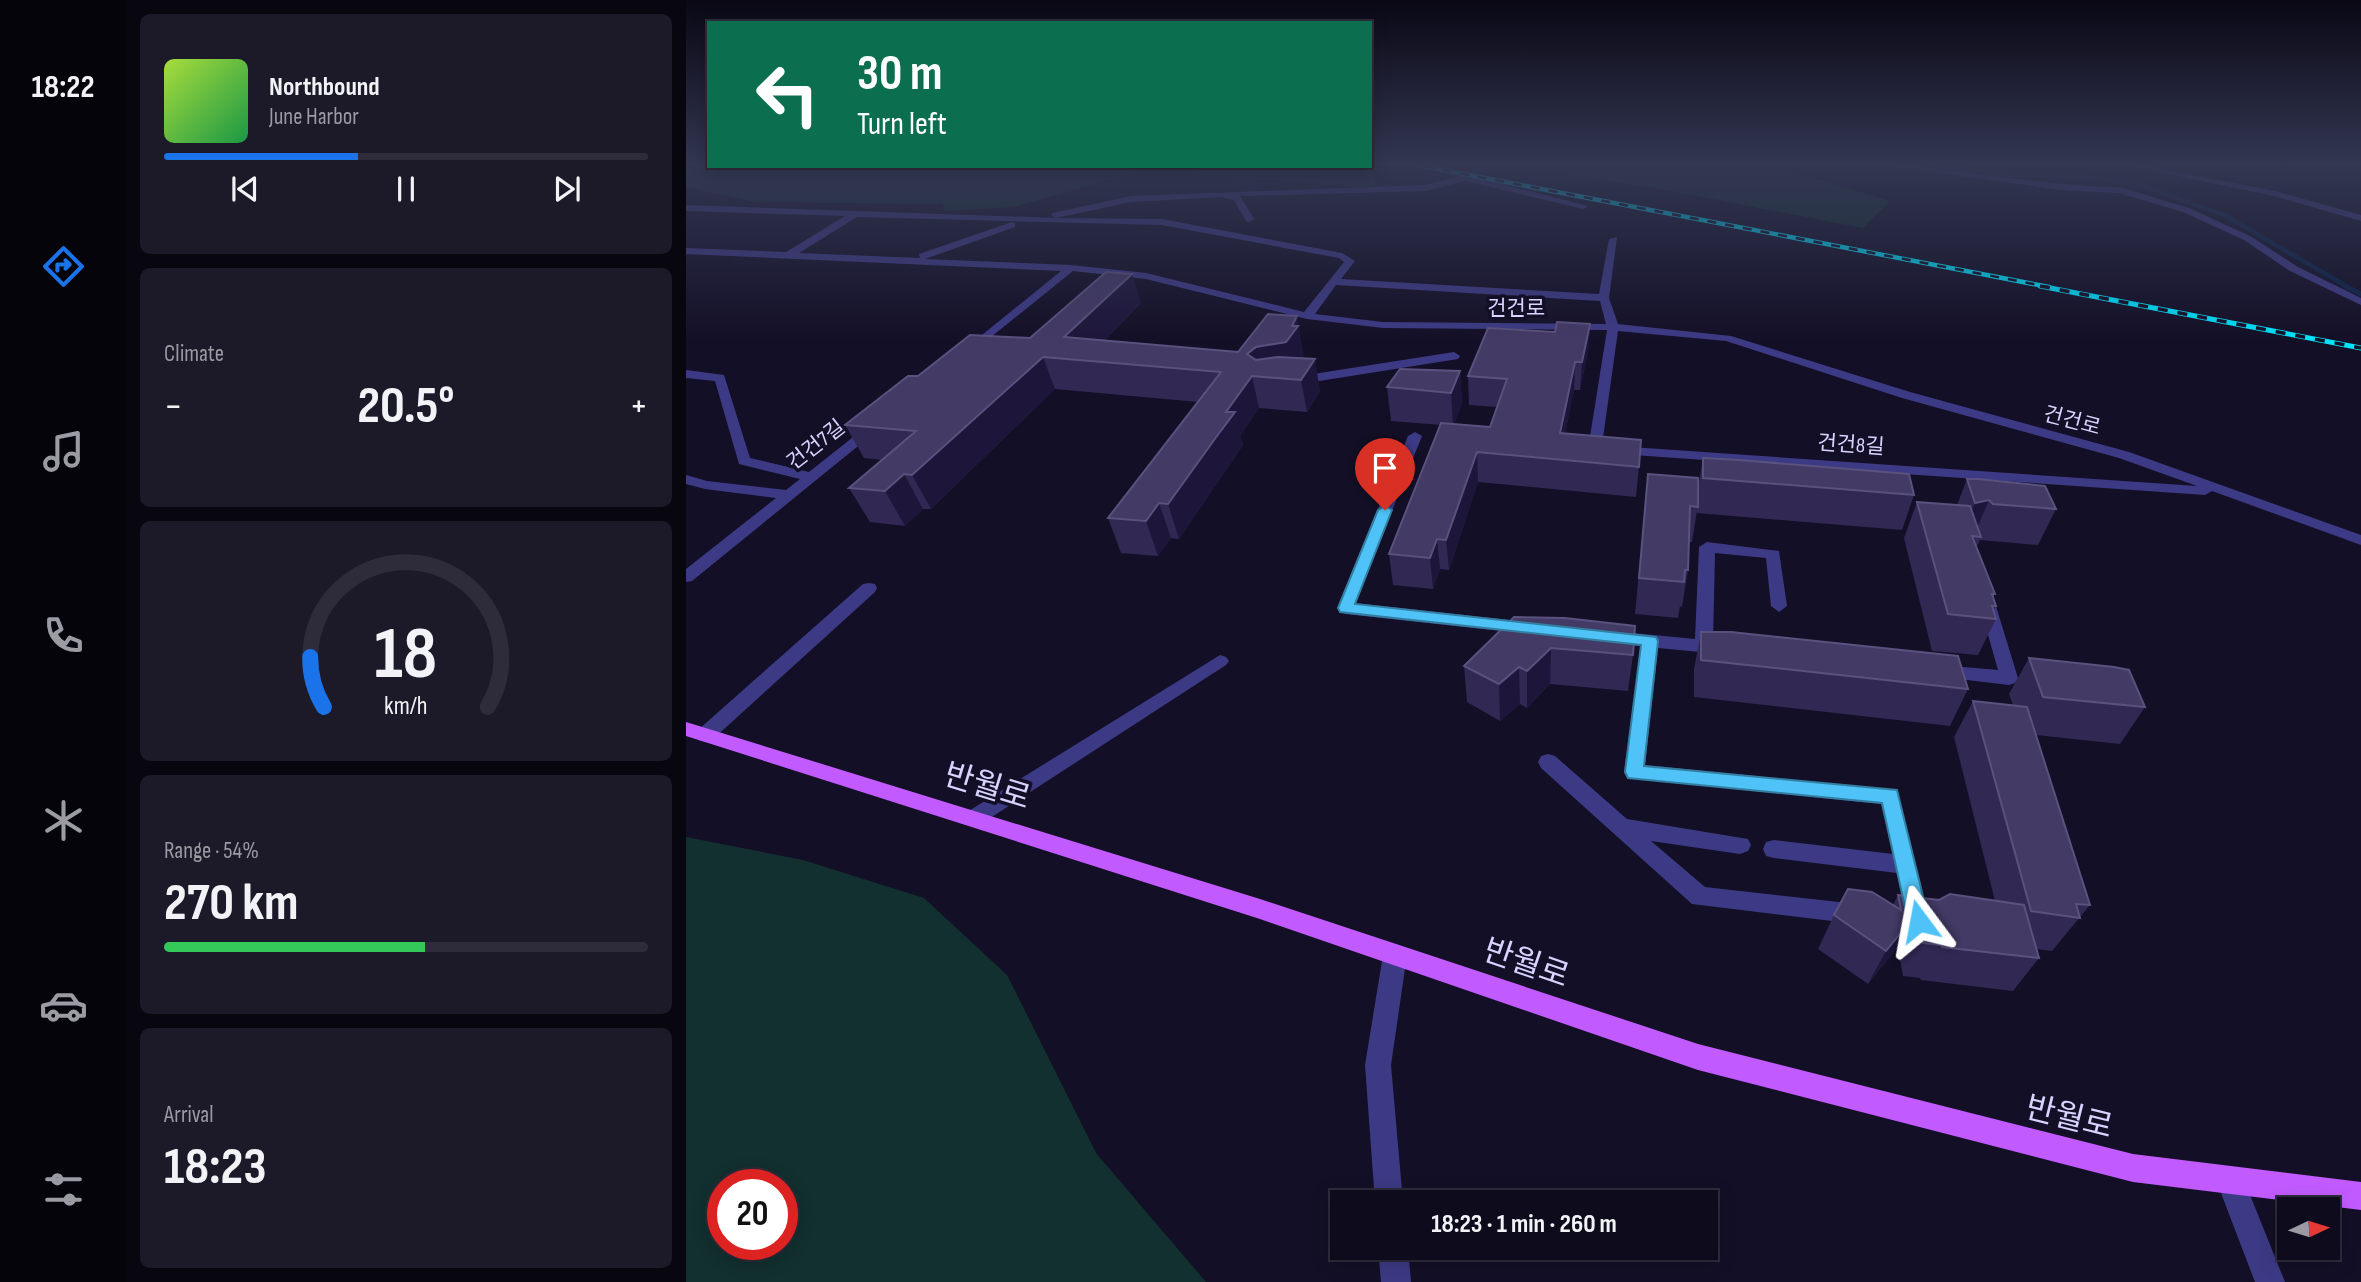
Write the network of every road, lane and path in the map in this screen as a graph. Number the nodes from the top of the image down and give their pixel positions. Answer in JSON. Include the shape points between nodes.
{"nodes":[{"id":1,"x":841,"y":223,"type":"edge"},
{"id":2,"x":1019,"y":223,"type":"edge"},
{"id":3,"x":1166,"y":223,"type":"edge"},
{"id":4,"x":2215,"y":223,"type":"edge"},
{"id":5,"x":1614,"y":239,"type":"dead end"},
{"id":6,"x":686,"y":251,"type":"edge"},
{"id":7,"x":787,"y":256,"type":"junction"},
{"id":8,"x":909,"y":260,"type":"junction"},
{"id":9,"x":1071,"y":268,"type":"junction"},
{"id":10,"x":1334,"y":282,"type":"junction"},
{"id":11,"x":1604,"y":298,"type":"junction"},
{"id":12,"x":2361,"y":302,"type":"edge"},
{"id":13,"x":1307,"y":316,"type":"junction"},
{"id":14,"x":1614,"y":327,"type":"junction"},
{"id":15,"x":1454,"y":356,"type":"dead end"},
{"id":16,"x":962,"y":357,"type":"edge"},
{"id":17,"x":686,"y":374,"type":"edge"},
{"id":18,"x":1277,"y":383,"type":"edge"},
{"id":19,"x":880,"y":422,"type":"edge"},
{"id":20,"x":1415,"y":436,"type":"dead end"},
{"id":21,"x":810,"y":477,"type":"junction"},
{"id":22,"x":686,"y":478,"type":"edge"},
{"id":23,"x":2226,"y":493,"type":"junction"},
{"id":24,"x":787,"y":495,"type":"junction"},
{"id":25,"x":2361,"y":540,"type":"edge"},
{"id":26,"x":686,"y":577,"type":"edge"},
{"id":27,"x":869,"y":588,"type":"dead end"},
{"id":28,"x":1983,"y":591,"type":"edge"},
{"id":29,"x":1779,"y":606,"type":"dead end"},
{"id":30,"x":1553,"y":630,"type":"edge"},
{"id":31,"x":1594,"y":635,"type":"edge"},
{"id":32,"x":1650,"y":641,"type":"junction"},
{"id":33,"x":1704,"y":646,"type":"junction"},
{"id":34,"x":1731,"y":649,"type":"edge"},
{"id":35,"x":1220,"y":661,"type":"dead end"},
{"id":36,"x":1926,"y":670,"type":"edge"},
{"id":37,"x":696,"y":732,"type":"edge"},
{"id":38,"x":1548,"y":762,"type":"dead end"},
{"id":39,"x":974,"y":818,"type":"junction"},
{"id":40,"x":1621,"y":827,"type":"junction"},
{"id":41,"x":1740,"y":845,"type":"dead end"},
{"id":42,"x":1774,"y":849,"type":"dead end"},
{"id":43,"x":1906,"y":865,"type":"junction"},
{"id":44,"x":1395,"y":955,"type":"junction"},
{"id":45,"x":2230,"y":1180,"type":"junction"},
{"id":46,"x":1389,"y":1190,"type":"edge"},
{"id":47,"x":2361,"y":1196,"type":"edge"},
{"id":48,"x":1394,"y":1260,"type":"edge"},
{"id":49,"x":1396,"y":1282,"type":"edge"},
{"id":50,"x":2270,"y":1282,"type":"edge"}],
"edges":[{"from":1,"to":7,"type":"street"},
{"from":2,"to":8,"type":"street"},
{"from":3,"to":10,"type":"street","via":[[1342,256],[1350,261]]},
{"from":4,"to":12,"type":"street"},
{"from":5,"to":11,"type":"street"},
{"from":6,"to":7,"type":"street","name":"건건로"},
{"from":7,"to":8,"type":"street","name":"건건로"},
{"from":8,"to":9,"type":"street","name":"건건로"},
{"from":9,"to":13,"type":"street","name":"건건로","via":[[1146,276]]},
{"from":9,"to":16,"type":"street"},
{"from":10,"to":11,"type":"street"},
{"from":10,"to":13,"type":"street"},
{"from":11,"to":14,"type":"street"},
{"from":13,"to":14,"type":"street","name":"건건로","via":[[1383,326]]},
{"from":14,"to":23,"type":"street","name":"건건로","via":[[1727,338],[1906,395],[2124,455]]},
{"from":14,"to":23,"type":"street","name":"건건8길","via":[[1595,449]]},
{"from":15,"to":18,"type":"street"},
{"from":17,"to":21,"type":"street","via":[[720,378],[744,461]]},
{"from":19,"to":21,"type":"street","name":"건건7길"},
{"from":20,"to":30,"type":"street","via":[[1345,608]]},
{"from":21,"to":24,"type":"street","name":"건건7길"},
{"from":22,"to":24,"type":"street","via":[[705,485]]},
{"from":23,"to":25,"type":"street","name":"건건로"},
{"from":24,"to":26,"type":"street","name":"건건7길"},
{"from":27,"to":37,"type":"street"},
{"from":28,"to":36,"type":"street","via":[[2009,678]]},
{"from":29,"to":33,"type":"street","via":[[1773,554],[1707,547]]},
{"from":31,"to":32,"type":"street"},
{"from":32,"to":33,"type":"street"},
{"from":32,"to":43,"type":"street","via":[[1634,772],[1890,796]]},
{"from":33,"to":34,"type":"street"},
{"from":35,"to":39,"type":"street"},
{"from":37,"to":39,"type":"main road","name":"반월로"},
{"from":38,"to":40,"type":"street"},
{"from":39,"to":44,"type":"main road","name":"반월로"},
{"from":40,"to":41,"type":"street"},
{"from":40,"to":43,"type":"street","via":[[1700,897],[1919,921]]},
{"from":42,"to":43,"type":"street"},
{"from":44,"to":45,"type":"main road","name":"반월로","via":[[1698,1057],[2133,1168]]},
{"from":44,"to":46,"type":"street","via":[[1378,1065]]},
{"from":45,"to":47,"type":"main road","name":"반월로"},
{"from":45,"to":50,"type":"street"},
{"from":48,"to":49,"type":"street"}]}
